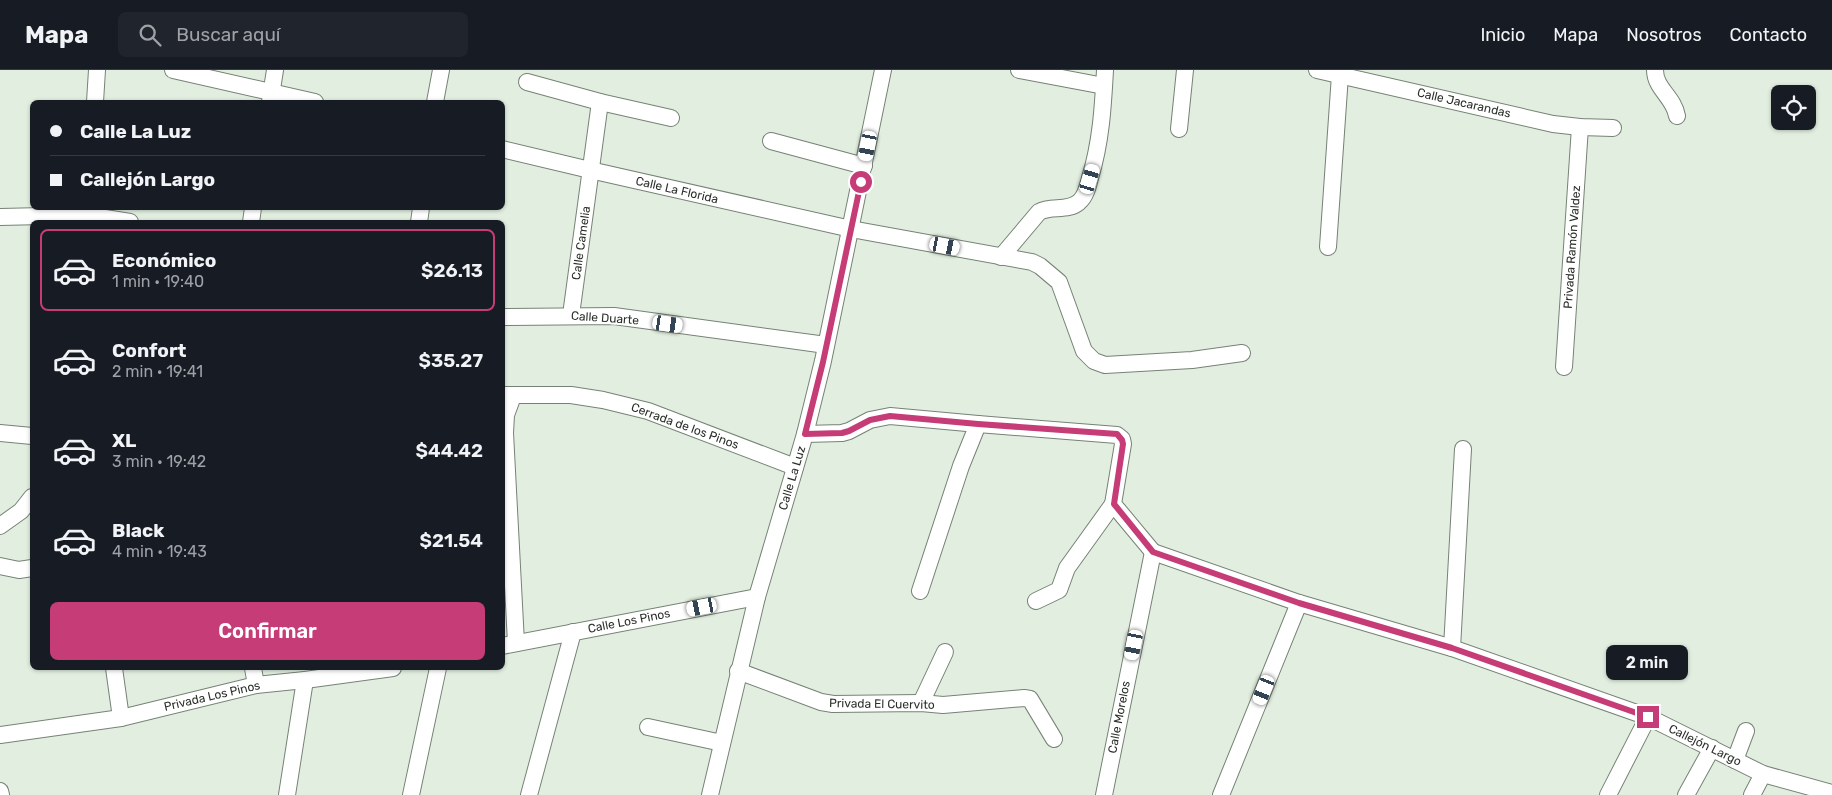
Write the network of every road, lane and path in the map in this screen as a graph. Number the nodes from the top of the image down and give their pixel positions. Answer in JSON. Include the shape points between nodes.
{"nodes":[{"id":1,"x":97,"y":70,"type":"edge"},
{"id":2,"x":173,"y":70,"type":"edge"},
{"id":3,"x":275,"y":70,"type":"edge"},
{"id":4,"x":441,"y":70,"type":"edge"},
{"id":5,"x":883,"y":70,"type":"edge"},
{"id":6,"x":1019,"y":70,"type":"edge"},
{"id":7,"x":1185,"y":70,"type":"edge"},
{"id":8,"x":1316,"y":70,"type":"edge"},
{"id":9,"x":1655,"y":70,"type":"edge"},
{"id":10,"x":1340,"y":75,"type":"junction"},
{"id":11,"x":1105,"y":78,"type":"edge"},
{"id":12,"x":527,"y":82,"type":"dead end"},
{"id":13,"x":271,"y":97,"type":"edge"},
{"id":14,"x":95,"y":100,"type":"edge"},
{"id":15,"x":298,"y":100,"type":"edge"},
{"id":16,"x":435,"y":100,"type":"edge"},
{"id":17,"x":600,"y":102,"type":"junction"},
{"id":18,"x":1677,"y":116,"type":"dead end"},
{"id":19,"x":671,"y":118,"type":"dead end"},
{"id":20,"x":1580,"y":127,"type":"junction"},
{"id":21,"x":1613,"y":128,"type":"dead end"},
{"id":22,"x":1179,"y":129,"type":"dead end"},
{"id":23,"x":771,"y":141,"type":"dead end"},
{"id":24,"x":505,"y":150,"type":"edge"},
{"id":25,"x":864,"y":166,"type":"junction"},
{"id":26,"x":590,"y":170,"type":"junction"},
{"id":27,"x":86,"y":215,"type":"edge"},
{"id":28,"x":0,"y":217,"type":"edge"},
{"id":29,"x":117,"y":220,"type":"edge"},
{"id":30,"x":852,"y":229,"type":"junction"},
{"id":31,"x":1328,"y":247,"type":"dead end"},
{"id":32,"x":1001,"y":257,"type":"junction"},
{"id":33,"x":571,"y":316,"type":"junction"},
{"id":34,"x":505,"y":317,"type":"edge"},
{"id":35,"x":826,"y":345,"type":"junction"},
{"id":36,"x":1242,"y":353,"type":"dead end"},
{"id":37,"x":1564,"y":367,"type":"dead end"},
{"id":38,"x":508,"y":395,"type":"edge"},
{"id":39,"x":505,"y":424,"type":"edge"},
{"id":40,"x":978,"y":424,"type":"junction"},
{"id":41,"x":0,"y":433,"type":"edge"},
{"id":42,"x":805,"y":434,"type":"junction"},
{"id":43,"x":30,"y":436,"type":"edge"},
{"id":44,"x":1463,"y":449,"type":"dead end"},
{"id":45,"x":795,"y":467,"type":"junction"},
{"id":46,"x":505,"y":468,"type":"edge"},
{"id":47,"x":30,"y":500,"type":"edge"},
{"id":48,"x":1114,"y":504,"type":"junction"},
{"id":49,"x":0,"y":526,"type":"edge"},
{"id":50,"x":1153,"y":552,"type":"junction"},
{"id":51,"x":0,"y":566,"type":"edge"},
{"id":52,"x":30,"y":568,"type":"edge"},
{"id":53,"x":920,"y":591,"type":"dead end"},
{"id":54,"x":757,"y":597,"type":"junction"},
{"id":55,"x":1036,"y":601,"type":"dead end"},
{"id":56,"x":1299,"y":603,"type":"junction"},
{"id":57,"x":573,"y":632,"type":"junction"},
{"id":58,"x":510,"y":645,"type":"edge"},
{"id":59,"x":1452,"y":648,"type":"junction"},
{"id":60,"x":945,"y":652,"type":"dead end"},
{"id":61,"x":114,"y":670,"type":"edge"},
{"id":62,"x":253,"y":670,"type":"edge"},
{"id":63,"x":378,"y":670,"type":"edge"},
{"id":64,"x":438,"y":670,"type":"edge"},
{"id":65,"x":738,"y":672,"type":"junction"},
{"id":66,"x":305,"y":680,"type":"junction"},
{"id":67,"x":256,"y":685,"type":"junction"},
{"id":68,"x":920,"y":703,"type":"junction"},
{"id":69,"x":1648,"y":717,"type":"junction"},
{"id":70,"x":121,"y":718,"type":"junction"},
{"id":71,"x":648,"y":727,"type":"dead end"},
{"id":72,"x":1746,"y":731,"type":"dead end"},
{"id":73,"x":0,"y":735,"type":"edge"},
{"id":74,"x":1054,"y":739,"type":"dead end"},
{"id":75,"x":722,"y":742,"type":"junction"},
{"id":76,"x":1712,"y":748,"type":"junction"},
{"id":77,"x":1735,"y":760,"type":"junction"},
{"id":78,"x":1763,"y":774,"type":"junction"},
{"id":79,"x":0,"y":791,"type":"edge"},
{"id":80,"x":1832,"y":793,"type":"edge"},
{"id":81,"x":1,"y":795,"type":"edge"},
{"id":82,"x":287,"y":795,"type":"edge"},
{"id":83,"x":411,"y":795,"type":"edge"},
{"id":84,"x":529,"y":795,"type":"edge"},
{"id":85,"x":710,"y":795,"type":"edge"},
{"id":86,"x":1104,"y":795,"type":"edge"},
{"id":87,"x":1222,"y":795,"type":"edge"},
{"id":88,"x":1608,"y":795,"type":"edge"},
{"id":89,"x":1686,"y":795,"type":"edge"},
{"id":90,"x":1752,"y":795,"type":"edge"}],
"edges":[{"from":1,"to":14,"type":"street"},
{"from":2,"to":13,"type":"street"},
{"from":3,"to":13,"type":"street"},
{"from":4,"to":16,"type":"street"},
{"from":5,"to":25,"type":"street","name":"Calle La Luz"},
{"from":6,"to":11,"type":"street"},
{"from":7,"to":22,"type":"street"},
{"from":8,"to":10,"type":"street","name":"Calle Jacarandas"},
{"from":9,"to":18,"type":"street","via":[[1659,86],[1674,104]]},
{"from":10,"to":20,"type":"street","name":"Calle Jacarandas","via":[[1553,124]]},
{"from":10,"to":31,"type":"street"},
{"from":11,"to":32,"type":"street","via":[[1099,143],[1085,194],[1074,206],[1044,208],[1038,212]]},
{"from":12,"to":17,"type":"street"},
{"from":13,"to":15,"type":"street"},
{"from":17,"to":19,"type":"street"},
{"from":17,"to":26,"type":"street","name":"Calle Camelia"},
{"from":20,"to":21,"type":"street","name":"Calle Jacarandas"},
{"from":20,"to":37,"type":"street","name":"Privada Ramón Valdez"},
{"from":23,"to":25,"type":"street"},
{"from":24,"to":26,"type":"street","name":"Calle La Florida"},
{"from":25,"to":30,"type":"street","name":"Calle La Luz"},
{"from":26,"to":30,"type":"street","name":"Calle La Florida"},
{"from":26,"to":33,"type":"street","name":"Calle Camelia"},
{"from":27,"to":28,"type":"street"},
{"from":27,"to":29,"type":"street"},
{"from":30,"to":32,"type":"street","name":"Calle La Florida"},
{"from":30,"to":35,"type":"street","name":"Calle La Luz"},
{"from":32,"to":36,"type":"street","name":"Calle La Florida","via":[[1032,262],[1058,282],[1084,351],[1094,361],[1105,365],[1192,360]]},
{"from":33,"to":34,"type":"street","name":"Calle Duarte"},
{"from":33,"to":35,"type":"street","name":"Calle Duarte","via":[[614,316]]},
{"from":35,"to":42,"type":"street","name":"Calle La Luz"},
{"from":38,"to":39,"type":"street"},
{"from":38,"to":45,"type":"street","name":"Cerrada de los Pinos","via":[[570,395],[621,404],[648,411]]},
{"from":40,"to":42,"type":"street","via":[[890,416],[870,420],[842,433]]},
{"from":40,"to":48,"type":"street","via":[[1117,434],[1123,444]]},
{"from":40,"to":53,"type":"street"},
{"from":41,"to":43,"type":"street"},
{"from":42,"to":45,"type":"street","name":"Calle La Luz"},
{"from":44,"to":59,"type":"street"},
{"from":45,"to":54,"type":"street","name":"Calle La Luz"},
{"from":46,"to":58,"type":"street"},
{"from":47,"to":49,"type":"street"},
{"from":48,"to":50,"type":"street"},
{"from":48,"to":55,"type":"street","via":[[1067,568],[1059,590]]},
{"from":50,"to":56,"type":"street","name":"Callejón Largo"},
{"from":50,"to":86,"type":"street","name":"Calle Morelos"},
{"from":51,"to":52,"type":"street","via":[[19,570]]},
{"from":54,"to":57,"type":"street","name":"Calle Los Pinos"},
{"from":54,"to":65,"type":"street","name":"Calle La Luz"},
{"from":56,"to":59,"type":"street","name":"Callejón Largo"},
{"from":56,"to":87,"type":"street"},
{"from":57,"to":58,"type":"street","name":"Calle Los Pinos"},
{"from":57,"to":84,"type":"street"},
{"from":59,"to":69,"type":"street","name":"Callejón Largo"},
{"from":60,"to":68,"type":"street"},
{"from":61,"to":70,"type":"street"},
{"from":62,"to":67,"type":"street"},
{"from":63,"to":66,"type":"street","name":"Privada Los Pinos"},
{"from":64,"to":83,"type":"street"},
{"from":65,"to":68,"type":"street","name":"Privada El Cuervito","via":[[821,702]]},
{"from":65,"to":75,"type":"street","name":"Calle La Luz"},
{"from":66,"to":67,"type":"street","name":"Privada Los Pinos"},
{"from":66,"to":82,"type":"street"},
{"from":67,"to":70,"type":"street","name":"Privada Los Pinos"},
{"from":68,"to":74,"type":"street","name":"Privada El Cuervito","via":[[943,705],[1002,698],[1030,699]]},
{"from":69,"to":76,"type":"street","name":"Callejón Largo"},
{"from":69,"to":88,"type":"street"},
{"from":70,"to":73,"type":"street","name":"Privada Los Pinos"},
{"from":71,"to":75,"type":"street"},
{"from":72,"to":77,"type":"street"},
{"from":75,"to":85,"type":"street","name":"Calle La Luz"},
{"from":76,"to":77,"type":"street","name":"Callejón Largo"},
{"from":76,"to":89,"type":"street"},
{"from":77,"to":78,"type":"street","name":"Callejón Largo"},
{"from":78,"to":80,"type":"street","name":"Callejón Largo"},
{"from":78,"to":90,"type":"street"},
{"from":79,"to":81,"type":"street"}]}
